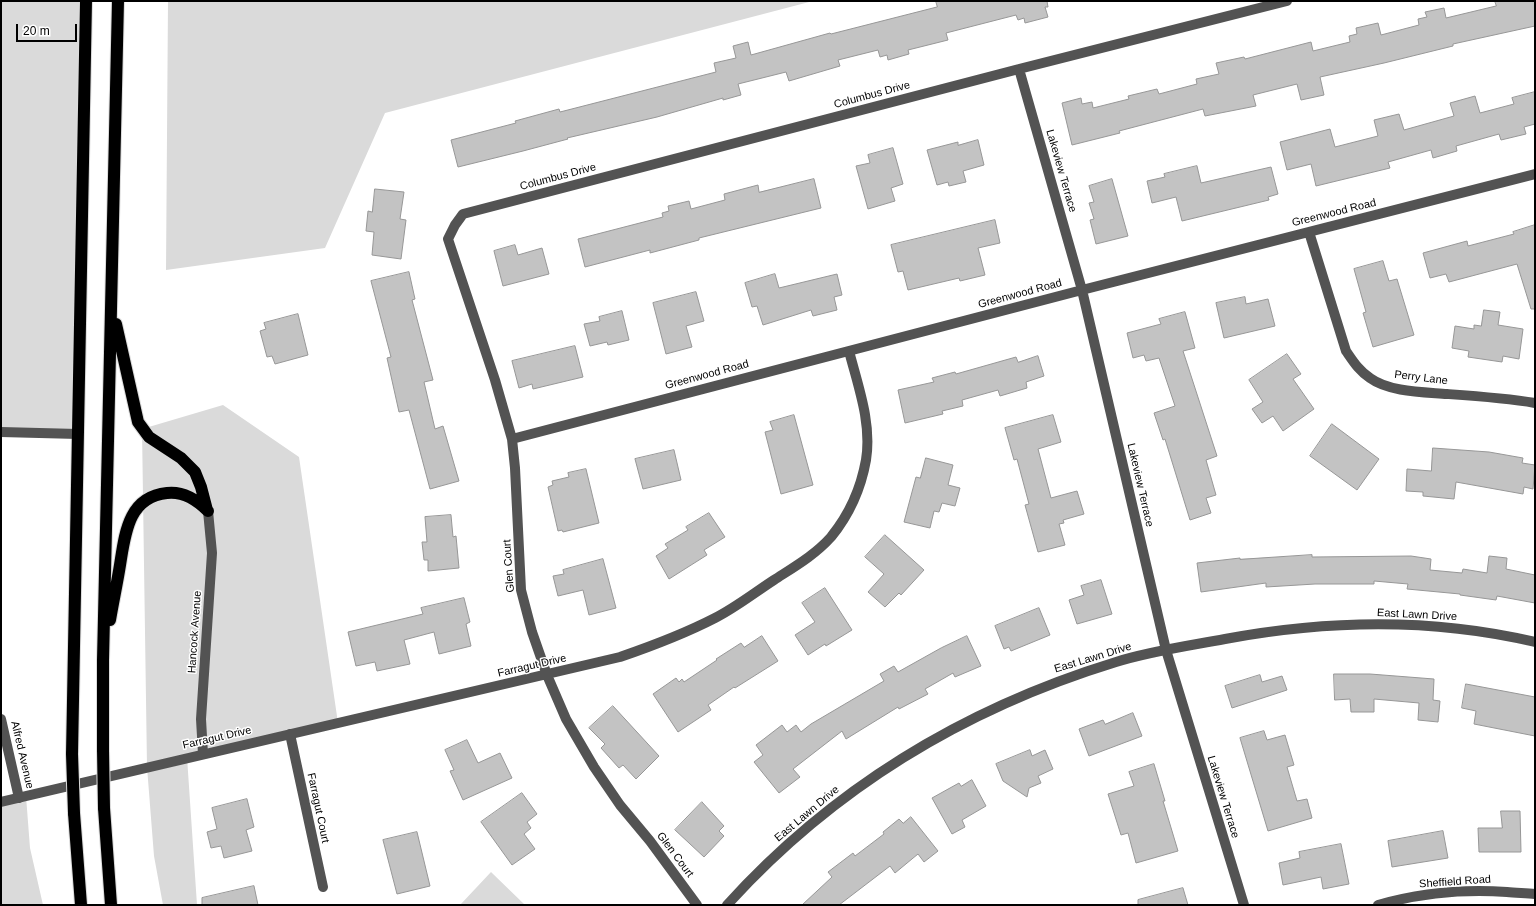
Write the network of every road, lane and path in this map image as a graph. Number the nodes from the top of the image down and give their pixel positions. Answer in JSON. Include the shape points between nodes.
{"nodes":[{"id":1,"x":86,"y":1,"type":"edge"},
{"id":2,"x":118,"y":1,"type":"edge"},
{"id":3,"x":1287,"y":1,"type":"edge"},
{"id":4,"x":1019,"y":69,"type":"junction"},
{"id":5,"x":1535,"y":174,"type":"edge"},
{"id":6,"x":463,"y":214,"type":"joint"},
{"id":7,"x":1309,"y":232,"type":"junction"},
{"id":8,"x":1082,"y":290,"type":"junction"},
{"id":9,"x":111,"y":305,"type":"junction"},
{"id":10,"x":849,"y":351,"type":"junction"},
{"id":11,"x":1535,"y":403,"type":"edge"},
{"id":12,"x":1,"y":432,"type":"edge"},
{"id":13,"x":78,"y":434,"type":"junction"},
{"id":14,"x":512,"y":439,"type":"junction"},
{"id":15,"x":208,"y":511,"type":"junction"},
{"id":16,"x":1535,"y":642,"type":"edge"},
{"id":17,"x":1166,"y":650,"type":"junction"},
{"id":18,"x":103,"y":660,"type":"junction"},
{"id":19,"x":547,"y":675,"type":"junction"},
{"id":20,"x":1,"y":719,"type":"edge"},
{"id":21,"x":290,"y":734,"type":"junction"},
{"id":22,"x":204,"y":754,"type":"junction"},
{"id":23,"x":20,"y":798,"type":"junction"},
{"id":24,"x":1,"y":802,"type":"edge"},
{"id":25,"x":323,"y":887,"type":"dead end"},
{"id":26,"x":1535,"y":894,"type":"edge"},
{"id":27,"x":81,"y":905,"type":"edge"},
{"id":28,"x":111,"y":905,"type":"edge"},
{"id":29,"x":697,"y":905,"type":"edge"},
{"id":30,"x":727,"y":905,"type":"edge"},
{"id":31,"x":1244,"y":905,"type":"edge"},
{"id":32,"x":1378,"y":905,"type":"edge"}],
"edges":[{"from":1,"to":13,"type":"highway"},
{"from":2,"to":9,"type":"highway"},
{"from":3,"to":4,"type":"street","name":"Columbus Drive"},
{"from":4,"to":6,"type":"street","name":"Columbus Drive"},
{"from":4,"to":8,"type":"street","name":"Lakeview Terrace"},
{"from":5,"to":7,"type":"street","name":"Greenwood Road"},
{"from":6,"to":14,"type":"street","name":"Glen Court","via":[[448,239]]},
{"from":7,"to":8,"type":"street","name":"Greenwood Road"},
{"from":7,"to":11,"type":"street","name":"Perry Lane","via":[[1346,351],[1356,367],[1370,379],[1385,386],[1412,391],[1515,399]]},
{"from":8,"to":10,"type":"street","name":"Greenwood Road"},
{"from":8,"to":17,"type":"street","name":"Lakeview Terrace"},
{"from":9,"to":15,"type":"highway","via":[[138,422],[149,437],[181,458],[194,472]]},
{"from":9,"to":18,"type":"highway"},
{"from":10,"to":14,"type":"street","name":"Greenwood Road"},
{"from":10,"to":19,"type":"street","name":"Farragut Drive","via":[[864,408],[866,460],[860,487],[848,514],[831,537],[810,556],[716,617],[669,640],[620,657]]},
{"from":12,"to":13,"type":"street"},
{"from":13,"to":27,"type":"highway","bridge":true,"via":[[72,754]]},
{"from":14,"to":19,"type":"street","name":"Glen Court","via":[[521,590]]},
{"from":15,"to":18,"type":"highway","via":[[195,499],[169,493],[144,501],[133,514],[126,529]]},
{"from":15,"to":22,"type":"street","name":"Hancock Avenue","via":[[212,553],[201,718]]},
{"from":16,"to":17,"type":"street","name":"East Lawn Drive","via":[[1455,628],[1388,624],[1335,625],[1268,631]]},
{"from":17,"to":30,"type":"street","name":"East Lawn Drive","via":[[1117,662],[1048,685],[995,707],[942,734],[880,772],[833,806],[789,843]]},
{"from":17,"to":31,"type":"street","name":"Lakeview Terrace"},
{"from":18,"to":28,"type":"highway","bridge":true,"via":[[104,808]]},
{"from":19,"to":21,"type":"street","name":"Farragut Drive"},
{"from":19,"to":29,"type":"street","name":"Glen Court","via":[[566,719],[594,768],[620,806],[650,841]]},
{"from":20,"to":23,"type":"street","name":"Alfred Avenue"},
{"from":21,"to":22,"type":"street","name":"Farragut Drive"},
{"from":21,"to":25,"type":"street","name":"Farragut Court"},
{"from":22,"to":23,"type":"street","name":"Farragut Drive"},
{"from":23,"to":24,"type":"street","name":"Farragut Drive"},
{"from":26,"to":32,"type":"street","name":"Sheffield Road","via":[[1484,890],[1437,893]]}]}
